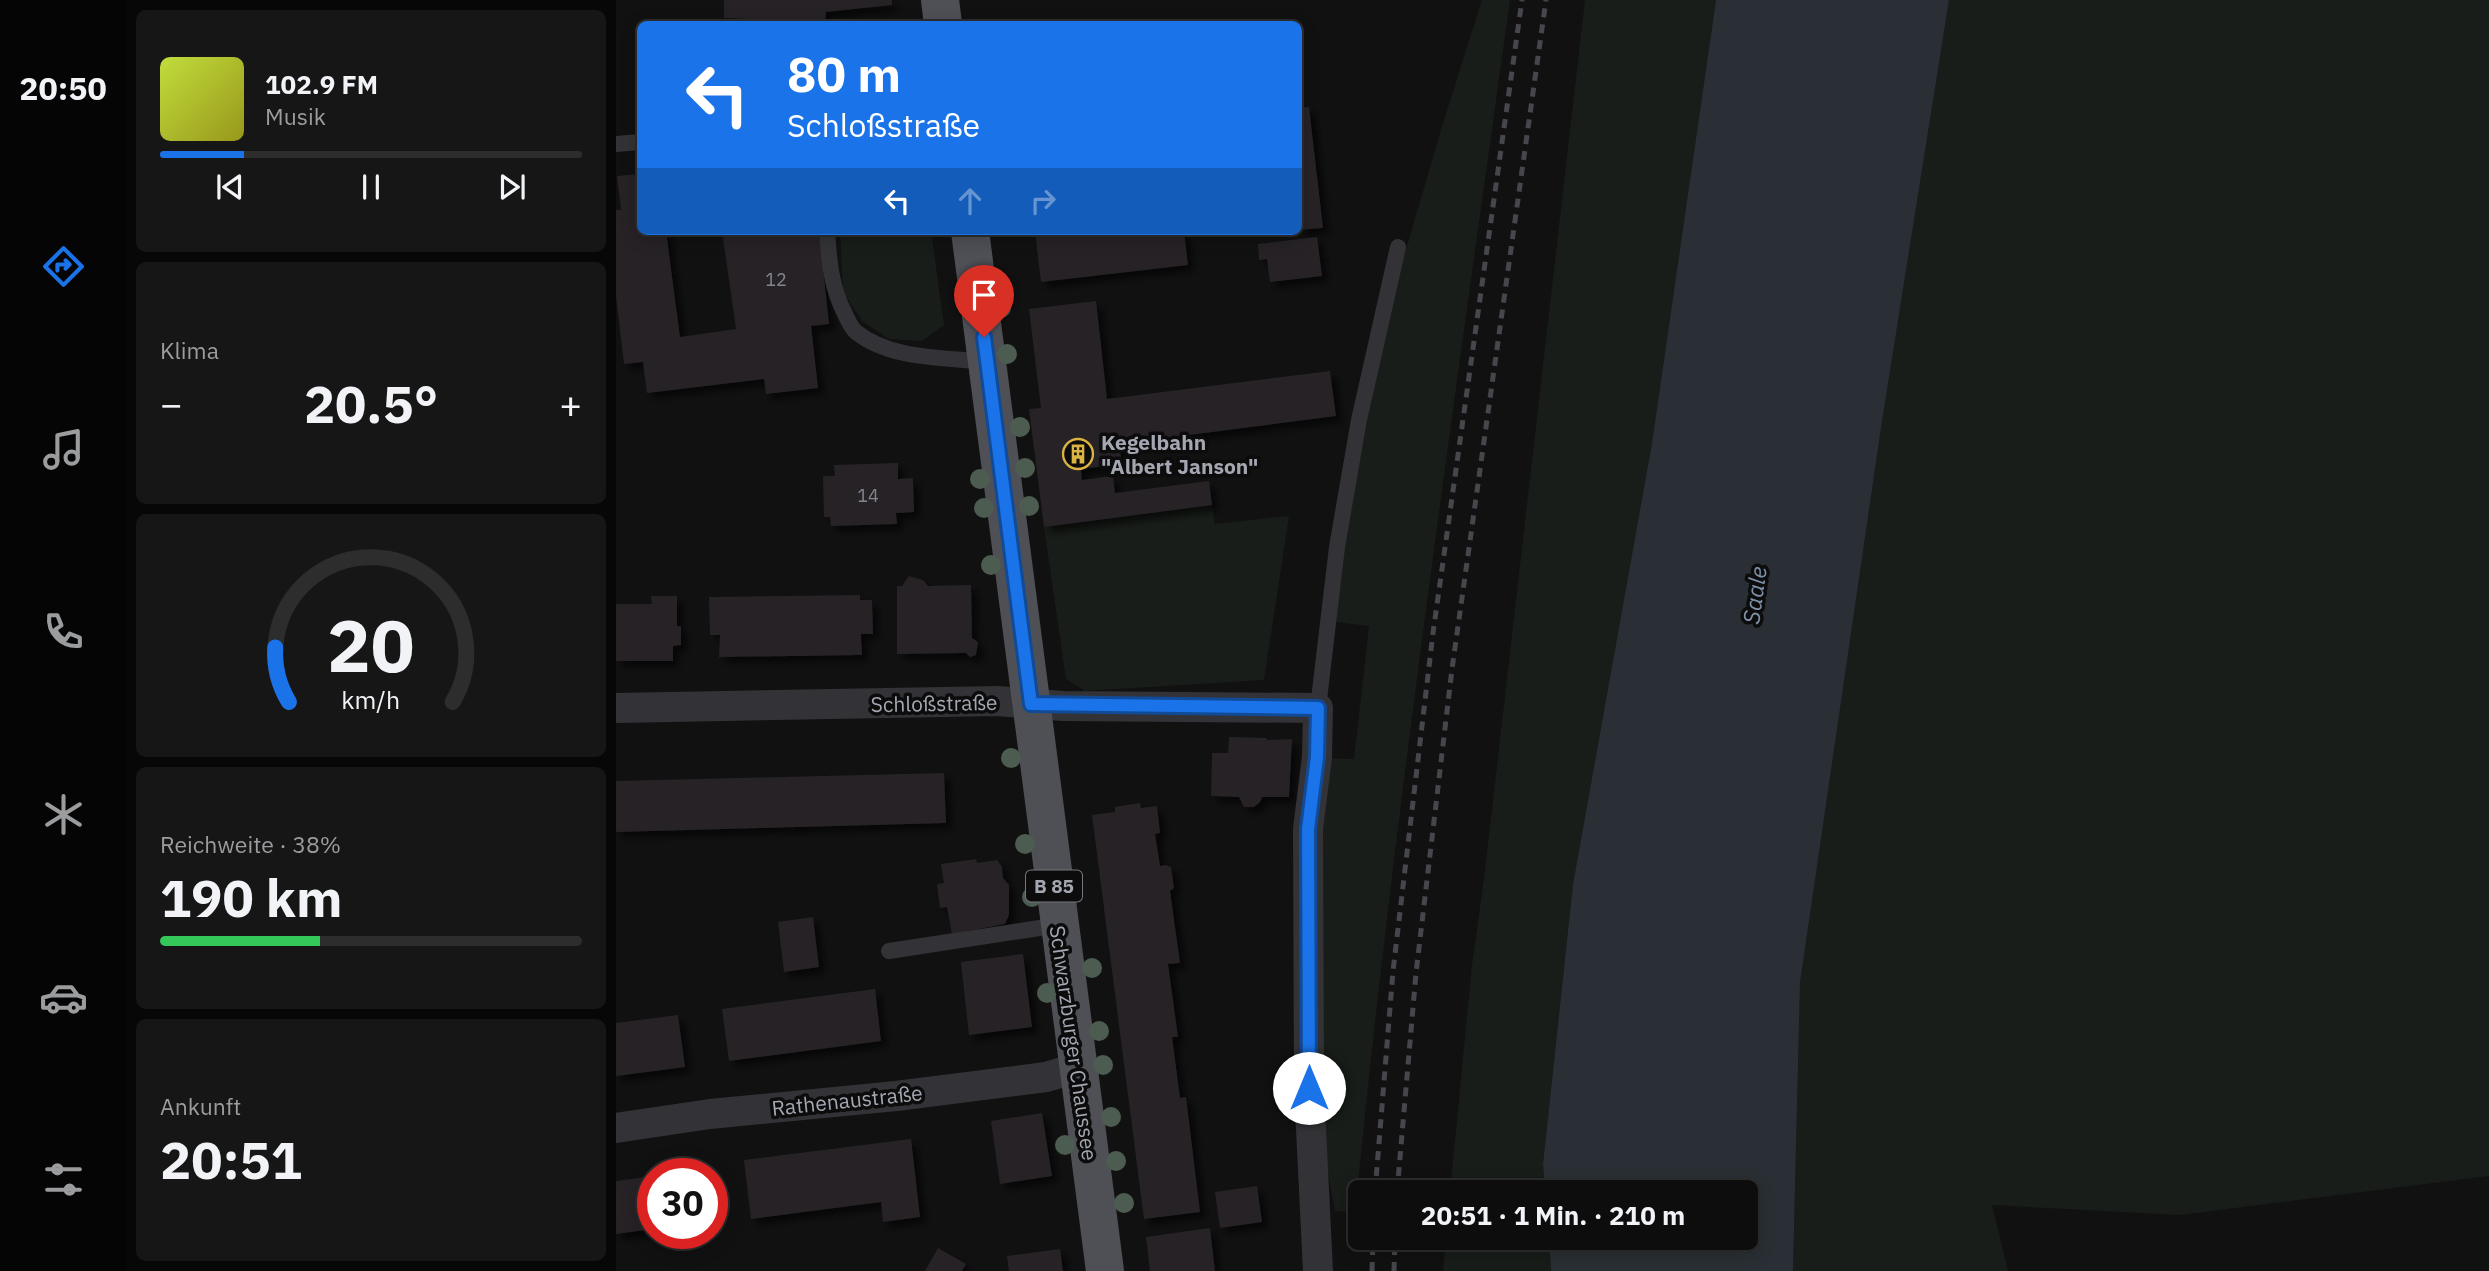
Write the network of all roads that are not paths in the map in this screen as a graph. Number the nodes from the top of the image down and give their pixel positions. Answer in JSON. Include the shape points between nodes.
{"nodes":[{"id":1,"x":940,"y":0,"type":"edge"},
{"id":2,"x":943,"y":21,"type":"edge"},
{"id":3,"x":637,"y":142,"type":"edge"},
{"id":4,"x":616,"y":144,"type":"edge"},
{"id":5,"x":827,"y":235,"type":"edge"},
{"id":6,"x":971,"y":235,"type":"edge"},
{"id":7,"x":1398,"y":247,"type":"dead end"},
{"id":8,"x":987,"y":362,"type":"junction"},
{"id":9,"x":1031,"y":704,"type":"junction"},
{"id":10,"x":616,"y":708,"type":"edge"},
{"id":11,"x":1318,"y":708,"type":"junction"},
{"id":12,"x":1059,"y":925,"type":"junction"},
{"id":13,"x":889,"y":951,"type":"dead end"},
{"id":14,"x":1077,"y":1068,"type":"junction"},
{"id":15,"x":616,"y":1128,"type":"edge"},
{"id":16,"x":1105,"y":1271,"type":"edge"},
{"id":17,"x":1318,"y":1271,"type":"edge"}],
"edges":[{"from":1,"to":2,"type":"main road"},
{"from":3,"to":4,"type":"lane"},
{"from":5,"to":8,"type":"lane","via":[[835,295],[854,331],[878,345],[910,354]]},
{"from":6,"to":8,"type":"main road","name":"Schwarzburger Chaussee","number":"B 85"},
{"from":7,"to":11,"type":"lane","via":[[1359,420],[1337,547]]},
{"from":8,"to":9,"type":"main road","name":"Schwarzburger Chaussee","number":"B 85"},
{"from":9,"to":10,"type":"street","name":"Schloßstraße"},
{"from":9,"to":11,"type":"street","name":"Schloßstraße"},
{"from":9,"to":12,"type":"main road","name":"Schwarzburger Chaussee","number":"B 85"},
{"from":11,"to":17,"type":"street","via":[[1308,882],[1309,1088]]},
{"from":12,"to":13,"type":"lane"},
{"from":12,"to":14,"type":"main road","name":"Schwarzburger Chaussee","number":"B 85"},
{"from":14,"to":15,"type":"street","name":"Rathenaustraße","via":[[1046,1077]]},
{"from":14,"to":16,"type":"main road","name":"Schwarzburger Chaussee","number":"B 85"}]}
